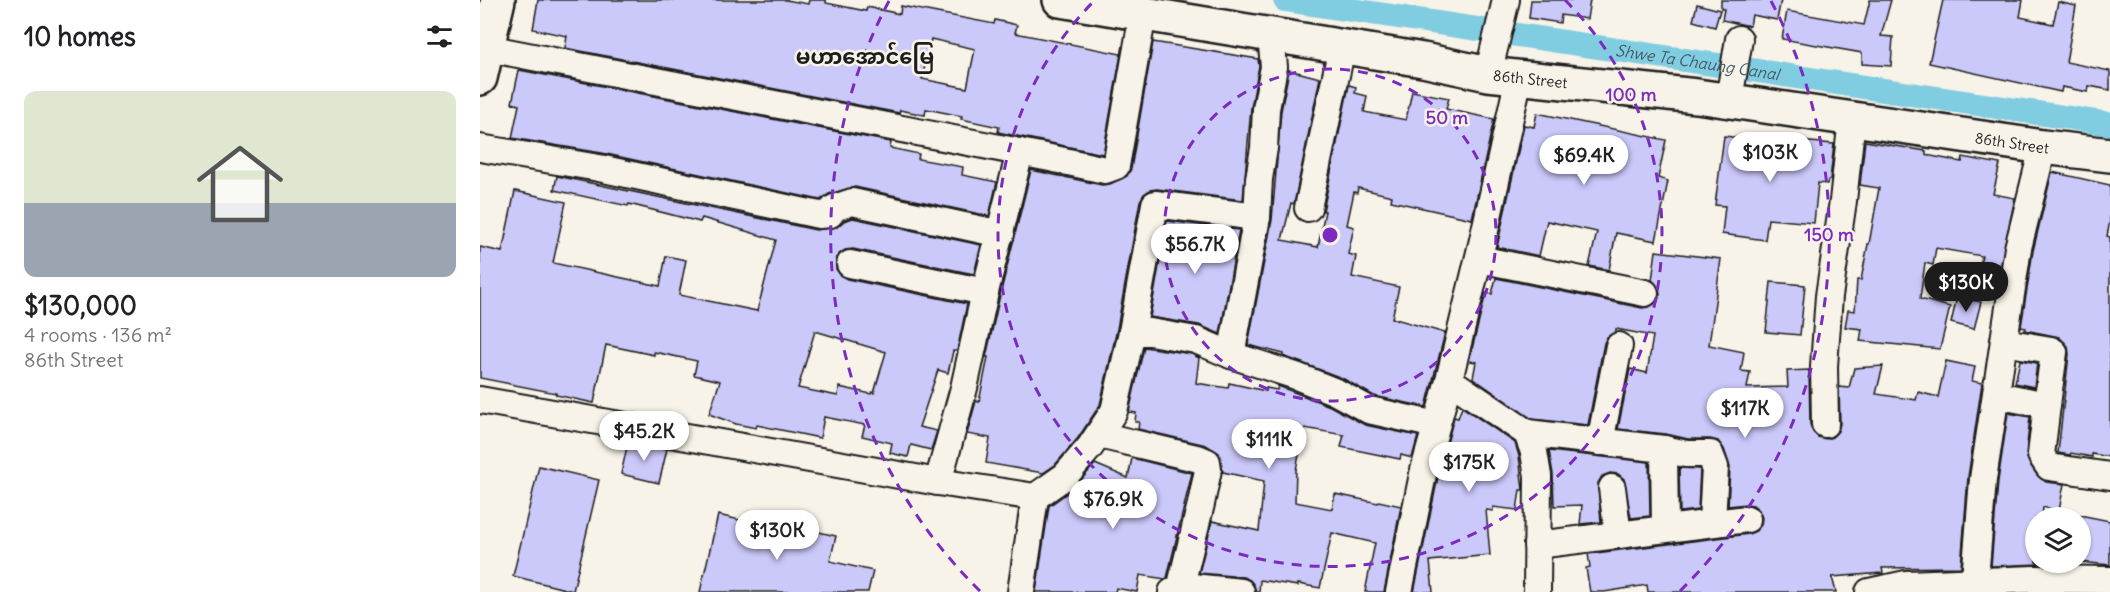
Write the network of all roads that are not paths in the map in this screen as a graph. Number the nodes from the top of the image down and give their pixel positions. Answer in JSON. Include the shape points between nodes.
{"nodes":[{"id":1,"x":498,"y":0,"type":"edge"},
{"id":2,"x":1060,"y":0,"type":"edge"},
{"id":3,"x":1506,"y":0,"type":"edge"},
{"id":4,"x":1143,"y":14,"type":"junction"},
{"id":5,"x":1271,"y":35,"type":"junction"},
{"id":6,"x":1738,"y":46,"type":"dead end"},
{"id":7,"x":1342,"y":47,"type":"junction"},
{"id":8,"x":484,"y":63,"type":"edge"},
{"id":9,"x":1501,"y":67,"type":"junction"},
{"id":10,"x":1731,"y":90,"type":"junction"},
{"id":11,"x":1852,"y":118,"type":"junction"},
{"id":12,"x":2043,"y":147,"type":"junction"},
{"id":13,"x":480,"y":148,"type":"edge"},
{"id":14,"x":1020,"y":152,"type":"junction"},
{"id":15,"x":2110,"y":155,"type":"edge"},
{"id":16,"x":1308,"y":208,"type":"dead end"},
{"id":17,"x":1257,"y":217,"type":"junction"},
{"id":18,"x":1001,"y":234,"type":"junction"},
{"id":19,"x":1479,"y":259,"type":"junction"},
{"id":20,"x":850,"y":264,"type":"dead end"},
{"id":21,"x":985,"y":292,"type":"junction"},
{"id":22,"x":1645,"y":293,"type":"dead end"},
{"id":23,"x":1132,"y":332,"type":"junction"},
{"id":24,"x":2004,"y":342,"type":"junction"},
{"id":25,"x":1618,"y":346,"type":"dead end"},
{"id":26,"x":1232,"y":355,"type":"junction"},
{"id":27,"x":1449,"y":380,"type":"junction"},
{"id":28,"x":1996,"y":395,"type":"junction"},
{"id":29,"x":480,"y":400,"type":"edge"},
{"id":30,"x":2047,"y":405,"type":"junction"},
{"id":31,"x":1825,"y":424,"type":"dead end"},
{"id":32,"x":1436,"y":425,"type":"junction"},
{"id":33,"x":1527,"y":433,"type":"junction"},
{"id":34,"x":1099,"y":435,"type":"junction"},
{"id":35,"x":1600,"y":442,"type":"junction"},
{"id":36,"x":1664,"y":449,"type":"junction"},
{"id":37,"x":2110,"y":476,"type":"edge"},
{"id":38,"x":938,"y":482,"type":"junction"},
{"id":39,"x":1612,"y":488,"type":"dead end"},
{"id":40,"x":1035,"y":497,"type":"junction"},
{"id":41,"x":1747,"y":519,"type":"dead end"},
{"id":42,"x":1712,"y":522,"type":"junction"},
{"id":43,"x":1665,"y":529,"type":"junction"},
{"id":44,"x":1618,"y":535,"type":"junction"},
{"id":45,"x":1537,"y":545,"type":"junction"},
{"id":46,"x":2110,"y":580,"type":"edge"},
{"id":47,"x":1974,"y":587,"type":"edge"},
{"id":48,"x":1176,"y":591,"type":"edge"},
{"id":49,"x":1021,"y":592,"type":"edge"},
{"id":50,"x":1241,"y":592,"type":"edge"},
{"id":51,"x":1399,"y":592,"type":"edge"},
{"id":52,"x":1537,"y":592,"type":"edge"},
{"id":53,"x":1869,"y":592,"type":"edge"}],
"edges":[{"from":1,"to":8,"type":"main road"},
{"from":2,"to":4,"type":"main road","name":"86th Street"},
{"from":3,"to":9,"type":"street","via":[[1500,25]]},
{"from":4,"to":5,"type":"main road","name":"86th Street"},
{"from":4,"to":14,"type":"street","via":[[1116,166],[1105,170]]},
{"from":5,"to":7,"type":"main road","name":"86th Street"},
{"from":5,"to":17,"type":"street","via":[[1274,67],[1266,109]]},
{"from":6,"to":10,"type":"street"},
{"from":7,"to":9,"type":"main road","name":"86th Street"},
{"from":7,"to":16,"type":"street"},
{"from":8,"to":14,"type":"street"},
{"from":9,"to":10,"type":"main road","name":"86th Street"},
{"from":9,"to":19,"type":"street"},
{"from":10,"to":11,"type":"main road","name":"86th Street"},
{"from":11,"to":12,"type":"main road","name":"86th Street"},
{"from":11,"to":31,"type":"street","via":[[1829,296]]},
{"from":12,"to":15,"type":"main road","name":"86th Street"},
{"from":12,"to":24,"type":"street","via":[[2018,248]]},
{"from":13,"to":18,"type":"street","via":[[599,168],[819,215],[830,214],[834,208],[852,202]]},
{"from":14,"to":18,"type":"street"},
{"from":17,"to":23,"type":"street","via":[[1155,204]]},
{"from":17,"to":26,"type":"street"},
{"from":18,"to":21,"type":"street"},
{"from":19,"to":22,"type":"street"},
{"from":19,"to":27,"type":"street"},
{"from":20,"to":21,"type":"street"},
{"from":21,"to":38,"type":"street"},
{"from":23,"to":26,"type":"street","via":[[1196,340]]},
{"from":23,"to":34,"type":"street","via":[[1114,411]]},
{"from":24,"to":28,"type":"street"},
{"from":24,"to":30,"type":"street","via":[[2054,352]]},
{"from":25,"to":35,"type":"street"},
{"from":26,"to":32,"type":"street","via":[[1336,392],[1369,410]]},
{"from":27,"to":32,"type":"street"},
{"from":27,"to":33,"type":"street"},
{"from":28,"to":30,"type":"street"},
{"from":28,"to":47,"type":"street","via":[[1983,479]]},
{"from":29,"to":38,"type":"street"},
{"from":30,"to":37,"type":"street","via":[[2041,455],[2045,463],[2055,470]]},
{"from":32,"to":51,"type":"street"},
{"from":33,"to":35,"type":"street"},
{"from":33,"to":45,"type":"street","via":[[1538,476]]},
{"from":34,"to":40,"type":"street","via":[[1065,476]]},
{"from":34,"to":48,"type":"street","via":[[1207,462],[1201,504]]},
{"from":35,"to":36,"type":"street"},
{"from":36,"to":42,"type":"street","via":[[1710,454],[1715,467]]},
{"from":36,"to":43,"type":"street"},
{"from":38,"to":40,"type":"street"},
{"from":39,"to":44,"type":"street"},
{"from":40,"to":49,"type":"street"},
{"from":41,"to":42,"type":"street"},
{"from":42,"to":43,"type":"street"},
{"from":43,"to":44,"type":"street"},
{"from":44,"to":45,"type":"street"},
{"from":45,"to":52,"type":"street"},
{"from":46,"to":47,"type":"street","via":[[2035,579]]},
{"from":47,"to":53,"type":"street","via":[[1906,584]]},
{"from":48,"to":50,"type":"street","via":[[1192,587]]}]}
